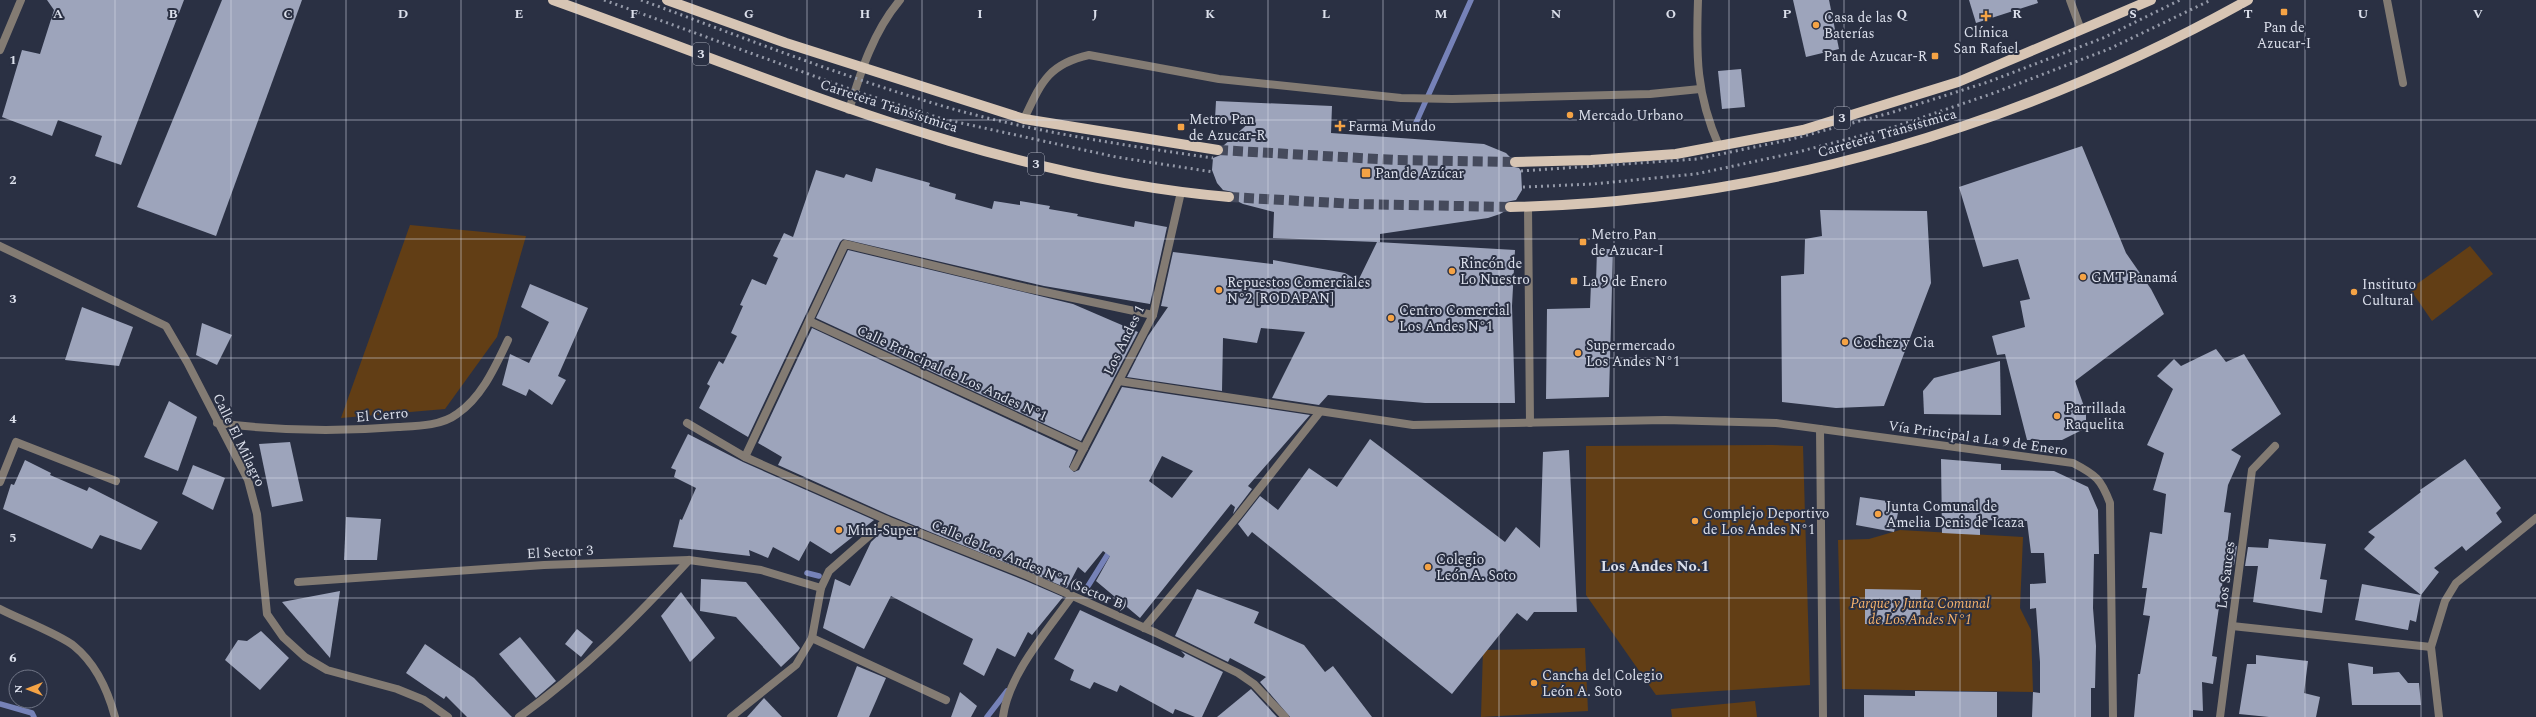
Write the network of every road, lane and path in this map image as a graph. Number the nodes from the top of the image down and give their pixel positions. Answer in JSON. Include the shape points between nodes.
{"nodes":[{"id":1,"x":20,"y":0,"type":"edge"},
{"id":2,"x":553,"y":0,"type":"edge"},
{"id":3,"x":667,"y":0,"type":"edge"},
{"id":4,"x":900,"y":0,"type":"edge"},
{"id":5,"x":1698,"y":0,"type":"edge"},
{"id":6,"x":2070,"y":0,"type":"edge"},
{"id":7,"x":2151,"y":0,"type":"edge"},
{"id":8,"x":2248,"y":0,"type":"edge"},
{"id":9,"x":2387,"y":0,"type":"edge"},
{"id":10,"x":2081,"y":30,"type":"junction"},
{"id":11,"x":0,"y":50,"type":"edge"},
{"id":12,"x":862,"y":67,"type":"junction"},
{"id":13,"x":2403,"y":83,"type":"dead end"},
{"id":14,"x":1700,"y":89,"type":"junction"},
{"id":15,"x":849,"y":110,"type":"junction"},
{"id":16,"x":1024,"y":119,"type":"junction"},
{"id":17,"x":1719,"y":146,"type":"junction"},
{"id":18,"x":1218,"y":150,"type":"tunnel mouth"},
{"id":19,"x":1515,"y":162,"type":"tunnel mouth"},
{"id":20,"x":1181,"y":192,"type":"junction"},
{"id":21,"x":1229,"y":197,"type":"tunnel mouth"},
{"id":22,"x":1528,"y":206,"type":"junction"},
{"id":23,"x":1510,"y":207,"type":"tunnel mouth"},
{"id":24,"x":0,"y":246,"type":"edge"},
{"id":25,"x":1153,"y":315,"type":"junction"},
{"id":26,"x":809,"y":321,"type":"junction"},
{"id":27,"x":508,"y":340,"type":"dead end"},
{"id":28,"x":1119,"y":381,"type":"junction"},
{"id":29,"x":1319,"y":413,"type":"junction"},
{"id":30,"x":217,"y":423,"type":"junction"},
{"id":31,"x":687,"y":423,"type":"dead end"},
{"id":32,"x":1530,"y":423,"type":"junction"},
{"id":33,"x":1820,"y":429,"type":"junction"},
{"id":34,"x":2275,"y":446,"type":"dead end"},
{"id":35,"x":1084,"y":448,"type":"junction"},
{"id":36,"x":745,"y":457,"type":"junction"},
{"id":37,"x":1074,"y":467,"type":"dead end"},
{"id":38,"x":116,"y":481,"type":"dead end"},
{"id":39,"x":0,"y":482,"type":"edge"},
{"id":40,"x":2536,"y":518,"type":"edge"},
{"id":41,"x":887,"y":520,"type":"junction"},
{"id":42,"x":689,"y":560,"type":"junction"},
{"id":43,"x":298,"y":582,"type":"dead end"},
{"id":44,"x":821,"y":588,"type":"junction"},
{"id":45,"x":1072,"y":596,"type":"junction"},
{"id":46,"x":0,"y":609,"type":"edge"},
{"id":47,"x":2232,"y":626,"type":"junction"},
{"id":48,"x":1144,"y":628,"type":"junction"},
{"id":49,"x":812,"y":638,"type":"junction"},
{"id":50,"x":2431,"y":647,"type":"junction"},
{"id":51,"x":946,"y":700,"type":"dead end"},
{"id":52,"x":115,"y":717,"type":"edge"},
{"id":53,"x":448,"y":717,"type":"edge"},
{"id":54,"x":519,"y":717,"type":"edge"},
{"id":55,"x":731,"y":717,"type":"edge"},
{"id":56,"x":1003,"y":717,"type":"edge"},
{"id":57,"x":1285,"y":717,"type":"edge"},
{"id":58,"x":1824,"y":717,"type":"edge"},
{"id":59,"x":2113,"y":717,"type":"edge"},
{"id":60,"x":2220,"y":717,"type":"edge"},
{"id":61,"x":2439,"y":717,"type":"edge"}],
"edges":[{"from":1,"to":11,"type":"street"},
{"from":2,"to":15,"type":"main road","name":"Carretera Transístmica","number":"3"},
{"from":3,"to":12,"type":"main road","name":"Carretera Transístmica"},
{"from":4,"to":12,"type":"street","via":[[886,17]]},
{"from":5,"to":14,"type":"street","via":[[1697,72]]},
{"from":6,"to":10,"type":"street"},
{"from":7,"to":10,"type":"main road","name":"Carretera Transístmica","number":"3"},
{"from":8,"to":22,"type":"main road","name":"Carretera Transístmica","via":[[2162,45],[2079,82],[1922,139],[1844,161],[1731,186],[1655,197]]},
{"from":9,"to":13,"type":"street"},
{"from":10,"to":17,"type":"main road","name":"Carretera Transístmica","number":"3","via":[[1958,82],[1803,130]]},
{"from":12,"to":15,"type":"street"},
{"from":12,"to":16,"type":"main road","name":"Carretera Transístmica"},
{"from":14,"to":16,"type":"street","via":[[1650,94],[1401,98],[1220,79],[1089,55],[1068,60],[1049,75]]},
{"from":14,"to":17,"type":"street","via":[[1707,118]]},
{"from":15,"to":20,"type":"main road","name":"Carretera Transístmica","number":"3","via":[[936,137],[1062,171]]},
{"from":16,"to":18,"type":"main road","name":"Carretera Transístmica"},
{"from":17,"to":19,"type":"main road","name":"Carretera Transístmica","number":"3","via":[[1676,154]]},
{"from":20,"to":21,"type":"main road","name":"Carretera Transístmica","number":"3"},
{"from":20,"to":25,"type":"street","name":"Los Andes 1"},
{"from":22,"to":23,"type":"main road","name":"Carretera Transístmica"},
{"from":22,"to":32,"type":"street"},
{"from":24,"to":30,"type":"street","name":"Calle El Milagro","via":[[166,326]]},
{"from":25,"to":26,"type":"street","via":[[1026,288],[845,244]]},
{"from":25,"to":28,"type":"street","name":"Los Andes 1"},
{"from":26,"to":35,"type":"street","name":"Calle Principal de Los Andes N°1"},
{"from":26,"to":36,"type":"street"},
{"from":27,"to":30,"type":"street","name":"El Cerro","via":[[492,372],[472,402],[456,415],[437,423],[352,431],[275,430]]},
{"from":28,"to":29,"type":"street","name":"Vía Principal a La 9 de Enero"},
{"from":28,"to":35,"type":"street","name":"Los Andes 1"},
{"from":29,"to":32,"type":"street","name":"Vía Principal a La 9 de Enero","via":[[1413,425]]},
{"from":29,"to":48,"type":"street","via":[[1237,517]]},
{"from":30,"to":53,"type":"street","name":"Calle El Milagro","via":[[248,480],[257,514],[267,614],[283,637],[327,670],[397,689],[424,700]]},
{"from":31,"to":36,"type":"street","name":"Calle de Los Andes N°1 (Sector B)"},
{"from":32,"to":33,"type":"street","name":"Vía Principal a La 9 de Enero","via":[[1665,420],[1776,423]]},
{"from":33,"to":58,"type":"street"},
{"from":33,"to":59,"type":"street","name":"Vía Principal a La 9 de Enero","via":[[2072,463],[2094,474],[2103,484],[2110,503]]},
{"from":34,"to":47,"type":"street","name":"Los Sauces","via":[[2252,470]]},
{"from":35,"to":37,"type":"street","name":"Los Andes 1"},
{"from":36,"to":41,"type":"street","name":"Calle de Los Andes N°1 (Sector B)"},
{"from":38,"to":39,"type":"street","via":[[16,442]]},
{"from":40,"to":50,"type":"street","via":[[2456,583],[2445,601]]},
{"from":41,"to":44,"type":"street","via":[[829,571]]},
{"from":41,"to":45,"type":"street","name":"Calle de Los Andes N°1 (Sector B)"},
{"from":42,"to":43,"type":"street","name":"El Sector 3","via":[[544,566]]},
{"from":42,"to":44,"type":"street","name":"El Sector 3","via":[[760,570]]},
{"from":42,"to":54,"type":"street","via":[[612,640]]},
{"from":44,"to":49,"type":"street"},
{"from":45,"to":48,"type":"street","name":"Calle de Los Andes N°1 (Sector B)"},
{"from":45,"to":56,"type":"street","via":[[1022,669],[1008,695]]},
{"from":46,"to":52,"type":"street","via":[[73,645],[95,670],[111,702]]},
{"from":47,"to":50,"type":"street"},
{"from":47,"to":60,"type":"street","name":"Los Sauces"},
{"from":48,"to":57,"type":"street","name":"Calle de Los Andes N°1 (Sector B)","via":[[1254,684]]},
{"from":49,"to":51,"type":"street"},
{"from":49,"to":55,"type":"street","via":[[796,665]]},
{"from":50,"to":61,"type":"street"}]}
